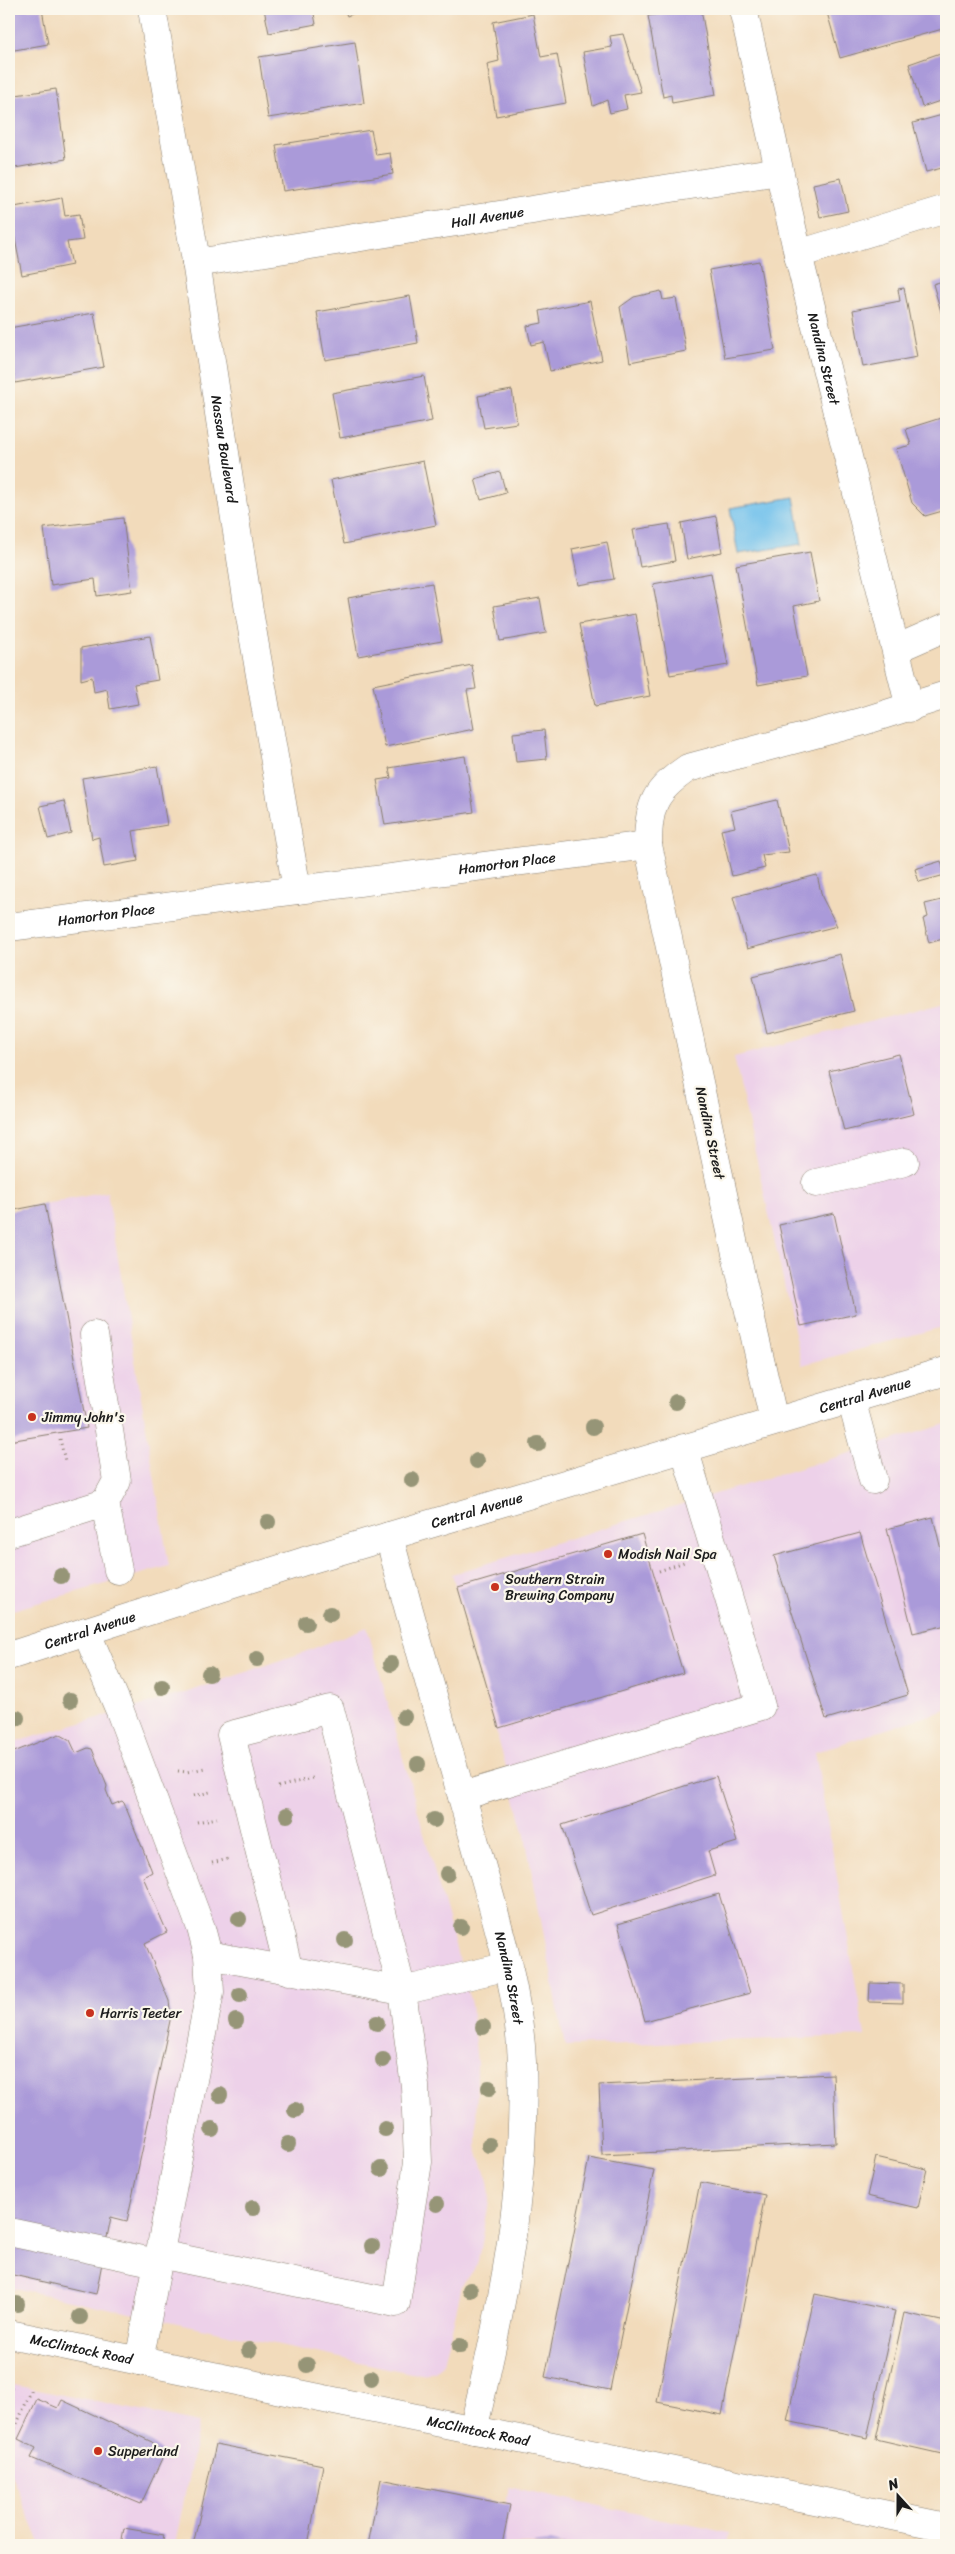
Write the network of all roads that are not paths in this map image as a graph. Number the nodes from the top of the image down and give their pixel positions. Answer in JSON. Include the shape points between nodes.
{"nodes":[{"id":1,"x":152,"y":9,"type":"edge"},
{"id":2,"x":743,"y":9,"type":"edge"},
{"id":3,"x":779,"y":171,"type":"junction"},
{"id":4,"x":946,"y":209,"type":"edge"},
{"id":5,"x":798,"y":254,"type":"junction"},
{"id":6,"x":196,"y":263,"type":"junction"},
{"id":7,"x":946,"y":627,"type":"edge"},
{"id":8,"x":896,"y":649,"type":"junction"},
{"id":9,"x":943,"y":703,"type":"edge"},
{"id":10,"x":910,"y":708,"type":"junction"},
{"id":11,"x":648,"y":845,"type":"junction"},
{"id":12,"x":298,"y":890,"type":"junction"},
{"id":13,"x":9,"y":927,"type":"edge"},
{"id":14,"x":905,"y":1162,"type":"dead end"},
{"id":15,"x":816,"y":1183,"type":"dead end"},
{"id":16,"x":94,"y":1335,"type":"dead end"},
{"id":17,"x":946,"y":1371,"type":"edge"},
{"id":18,"x":850,"y":1399,"type":"junction"},
{"id":19,"x":774,"y":1421,"type":"junction"},
{"id":20,"x":684,"y":1448,"type":"junction"},
{"id":21,"x":873,"y":1480,"type":"dead end"},
{"id":22,"x":105,"y":1503,"type":"junction"},
{"id":23,"x":9,"y":1533,"type":"edge"},
{"id":24,"x":389,"y":1536,"type":"junction"},
{"id":25,"x":118,"y":1570,"type":"dead end"},
{"id":26,"x":86,"y":1631,"type":"junction"},
{"id":27,"x":9,"y":1656,"type":"edge"},
{"id":28,"x":462,"y":1796,"type":"junction"},
{"id":29,"x":208,"y":1955,"type":"junction"},
{"id":30,"x":509,"y":1966,"type":"junction"},
{"id":31,"x":289,"y":1971,"type":"junction"},
{"id":32,"x":402,"y":1991,"type":"junction"},
{"id":33,"x":9,"y":2232,"type":"edge"},
{"id":34,"x":158,"y":2259,"type":"junction"},
{"id":35,"x":9,"y":2334,"type":"edge"},
{"id":36,"x":139,"y":2361,"type":"junction"},
{"id":37,"x":474,"y":2430,"type":"junction"},
{"id":38,"x":946,"y":2527,"type":"edge"}],
"edges":[{"from":1,"to":6,"type":"street","name":"Nassau Boulevard"},
{"from":2,"to":3,"type":"street","name":"Nandina Street"},
{"from":3,"to":5,"type":"street","name":"Nandina Street"},
{"from":3,"to":6,"type":"street","name":"Hall Avenue"},
{"from":4,"to":5,"type":"street"},
{"from":5,"to":8,"type":"street","name":"Nandina Street"},
{"from":6,"to":12,"type":"street","name":"Nassau Boulevard","via":[[246,597]]},
{"from":7,"to":8,"type":"street"},
{"from":8,"to":10,"type":"street","name":"Nandina Street"},
{"from":9,"to":10,"type":"street"},
{"from":10,"to":11,"type":"street","via":[[688,768],[666,783],[652,805],[648,818]]},
{"from":11,"to":12,"type":"street","name":"Hamorton Place"},
{"from":11,"to":19,"type":"street","name":"Nandina Street"},
{"from":12,"to":13,"type":"street","name":"Hamorton Place"},
{"from":14,"to":15,"type":"street"},
{"from":16,"to":22,"type":"street","via":[[117,1481]]},
{"from":17,"to":18,"type":"street","name":"Central Avenue"},
{"from":18,"to":19,"type":"street","name":"Central Avenue"},
{"from":18,"to":21,"type":"street"},
{"from":19,"to":20,"type":"street","name":"Central Avenue"},
{"from":20,"to":24,"type":"street","name":"Central Avenue"},
{"from":20,"to":28,"type":"street","via":[[762,1706]]},
{"from":22,"to":23,"type":"street"},
{"from":22,"to":25,"type":"street"},
{"from":24,"to":26,"type":"street","name":"Central Avenue"},
{"from":24,"to":28,"type":"street","name":"Nandina Street"},
{"from":26,"to":27,"type":"street","name":"Central Avenue"},
{"from":26,"to":29,"type":"street","via":[[144,1775]]},
{"from":28,"to":30,"type":"street","name":"Nandina Street"},
{"from":29,"to":31,"type":"street"},
{"from":29,"to":34,"type":"street","via":[[210,1992]]},
{"from":30,"to":32,"type":"street"},
{"from":30,"to":37,"type":"street","name":"Nandina Street","via":[[522,2062],[514,2230],[495,2343]]},
{"from":31,"to":32,"type":"street"},
{"from":31,"to":32,"type":"street","via":[[231,1735],[330,1709]]},
{"from":32,"to":34,"type":"street","via":[[414,2086],[418,2162],[396,2303]]},
{"from":33,"to":34,"type":"street"},
{"from":34,"to":36,"type":"street"},
{"from":35,"to":36,"type":"street","name":"McClintock Road"},
{"from":36,"to":37,"type":"street","name":"McClintock Road"},
{"from":37,"to":38,"type":"street","name":"McClintock Road"}]}
